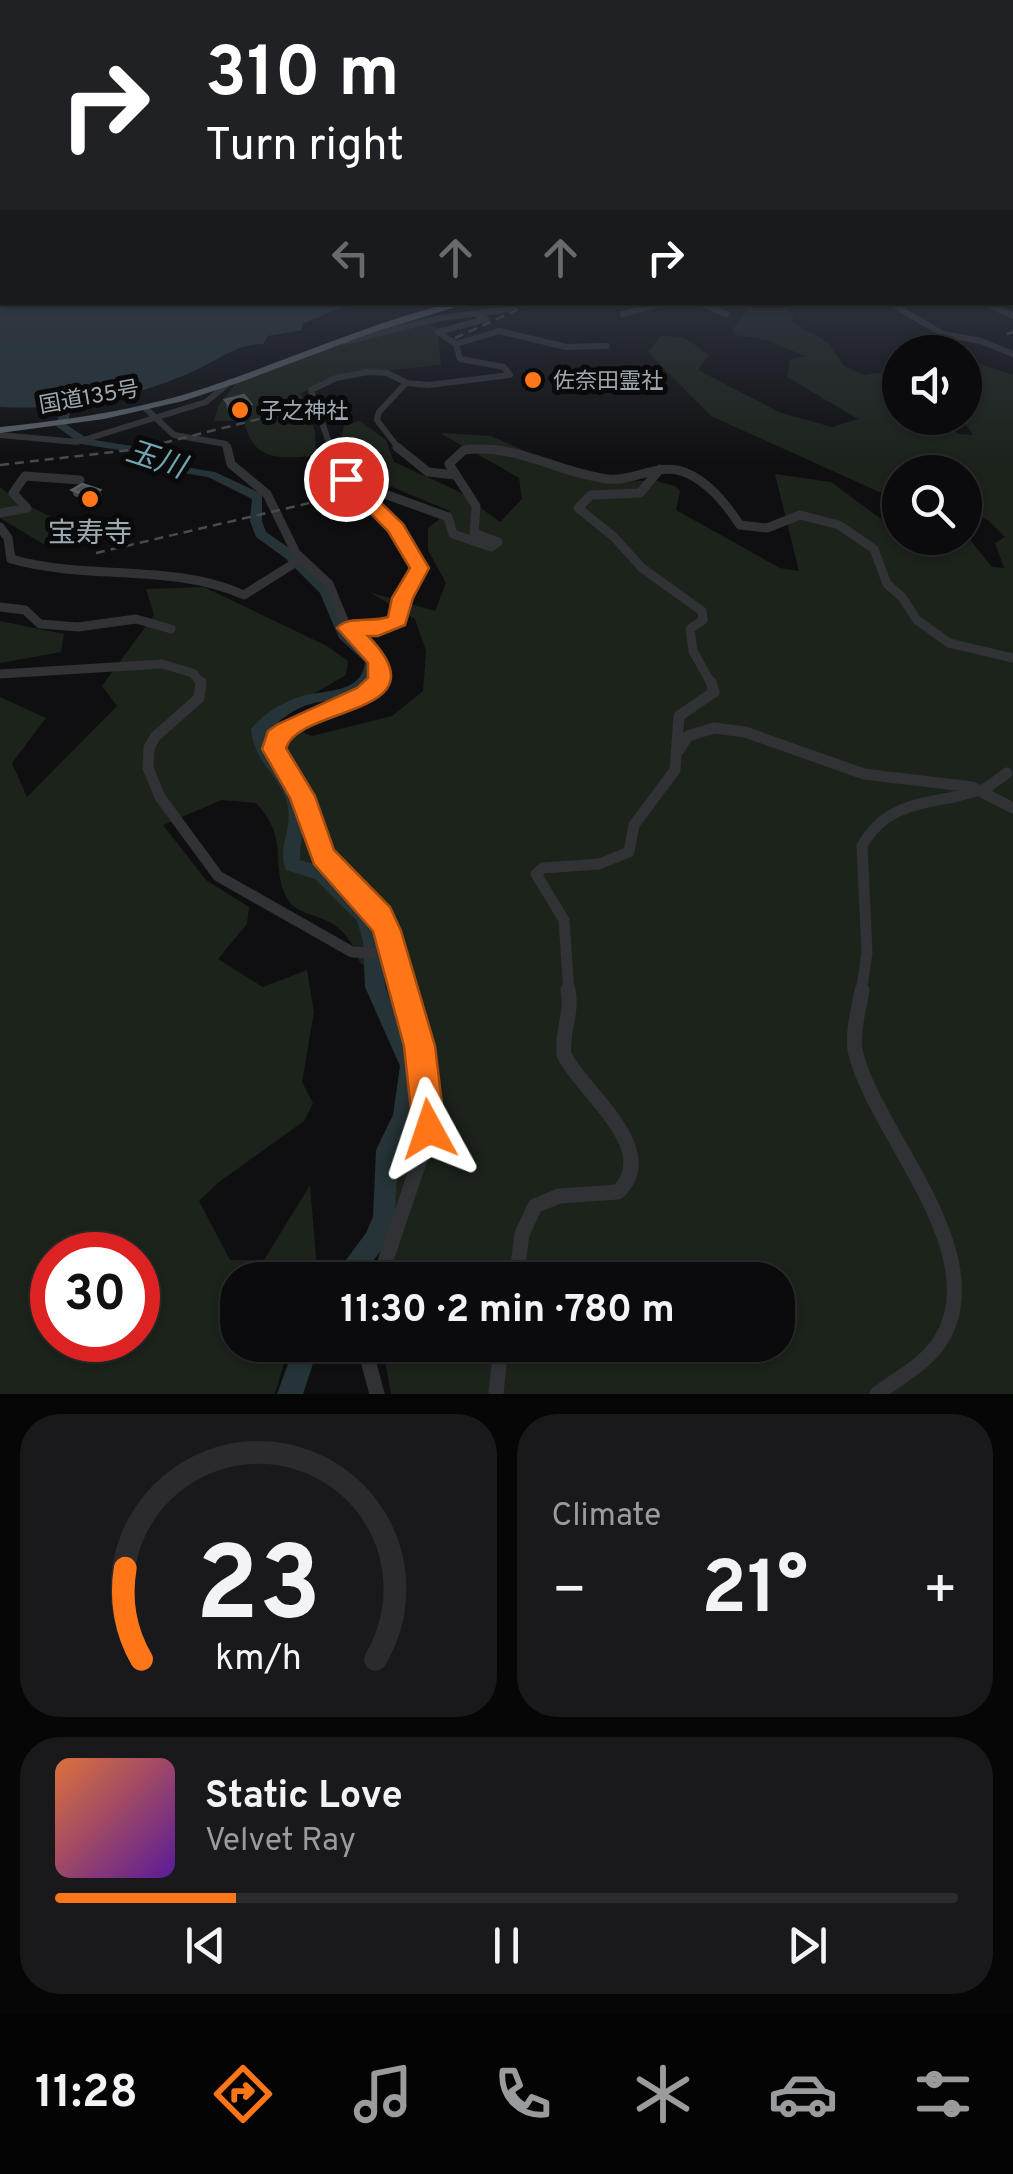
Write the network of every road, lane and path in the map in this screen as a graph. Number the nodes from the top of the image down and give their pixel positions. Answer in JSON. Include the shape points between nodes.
{"nodes":[{"id":1,"x":354,"y":333,"type":"edge"},
{"id":2,"x":385,"y":333,"type":"edge"},
{"id":3,"x":440,"y":333,"type":"edge"},
{"id":4,"x":491,"y":333,"type":"edge"},
{"id":5,"x":507,"y":333,"type":"edge"},
{"id":6,"x":941,"y":333,"type":"edge"},
{"id":7,"x":456,"y":344,"type":"junction"},
{"id":8,"x":607,"y":346,"type":"dead end"},
{"id":9,"x":1013,"y":354,"type":"edge"},
{"id":10,"x":292,"y":358,"type":"junction"},
{"id":11,"x":230,"y":382,"type":"junction"},
{"id":12,"x":406,"y":384,"type":"junction"},
{"id":13,"x":142,"y":409,"type":"junction"},
{"id":14,"x":156,"y":418,"type":"junction"},
{"id":15,"x":0,"y":433,"type":"edge"},
{"id":16,"x":148,"y":460,"type":"dead end"},
{"id":17,"x":660,"y":469,"type":"junction"},
{"id":18,"x":174,"y":472,"type":"dead end"},
{"id":19,"x":455,"y":475,"type":"junction"},
{"id":20,"x":80,"y":480,"type":"edge"},
{"id":21,"x":346,"y":480,"type":"junction"},
{"id":22,"x":0,"y":514,"type":"edge"},
{"id":23,"x":0,"y":527,"type":"edge"},
{"id":24,"x":301,"y":559,"type":"junction"},
{"id":25,"x":0,"y":607,"type":"edge"},
{"id":26,"x":347,"y":628,"type":"junction"},
{"id":27,"x":171,"y":629,"type":"dead end"},
{"id":28,"x":1013,"y":658,"type":"edge"},
{"id":29,"x":0,"y":674,"type":"edge"},
{"id":30,"x":679,"y":751,"type":"junction"},
{"id":31,"x":1010,"y":769,"type":"edge"},
{"id":32,"x":1013,"y":808,"type":"edge"},
{"id":33,"x":389,"y":954,"type":"junction"},
{"id":34,"x":386,"y":1262,"type":"edge"},
{"id":35,"x":518,"y":1262,"type":"edge"},
{"id":36,"x":369,"y":1362,"type":"edge"},
{"id":37,"x":499,"y":1362,"type":"edge"},
{"id":38,"x":377,"y":1394,"type":"edge"},
{"id":39,"x":496,"y":1394,"type":"edge"},
{"id":40,"x":878,"y":1394,"type":"edge"}],
"edges":[{"from":1,"to":10,"type":"highway","name":"国道135号"},
{"from":2,"to":10,"type":"street"},
{"from":3,"to":7,"type":"street"},
{"from":4,"to":7,"type":"street"},
{"from":5,"to":8,"type":"street","via":[[566,347]]},
{"from":6,"to":9,"type":"street"},
{"from":7,"to":12,"type":"street","via":[[460,360],[504,367],[510,376]]},
{"from":10,"to":11,"type":"highway","name":"国道135号"},
{"from":11,"to":13,"type":"highway","name":"国道135号"},
{"from":11,"to":14,"type":"street","via":[[210,400]]},
{"from":12,"to":19,"type":"street","via":[[377,420],[403,458]]},
{"from":12,"to":21,"type":"street","via":[[382,372],[339,377],[310,390]]},
{"from":13,"to":14,"type":"street"},
{"from":13,"to":15,"type":"highway","name":"国道135号"},
{"from":14,"to":15,"type":"street","via":[[82,441]]},
{"from":14,"to":24,"type":"street","via":[[174,434],[226,444],[231,464],[266,494]]},
{"from":16,"to":18,"type":"street"},
{"from":17,"to":19,"type":"street","via":[[639,479],[609,480],[527,452],[471,448],[451,460]]},
{"from":17,"to":28,"type":"street","via":[[708,486],[740,525],[767,528],[800,516],[839,525],[874,549],[887,584],[916,620],[949,643]]},
{"from":17,"to":30,"type":"street","via":[[640,494],[591,496],[578,506],[642,568],[702,611],[703,620],[690,630],[693,656],[714,692],[681,711],[674,746]]},
{"from":19,"to":21,"type":"street","via":[[476,506],[474,533],[496,541],[494,547],[457,536],[448,517],[415,502]]},
{"from":20,"to":22,"type":"street","via":[[25,476],[13,494],[27,508]]},
{"from":21,"to":26,"type":"street","via":[[385,515],[420,564],[398,620],[378,629]]},
{"from":23,"to":24,"type":"street","via":[[11,559],[37,568],[212,580],[244,594]]},
{"from":24,"to":26,"type":"street","via":[[329,584]]},
{"from":25,"to":27,"type":"street","via":[[25,610],[40,624],[136,619]]},
{"from":26,"to":33,"type":"street","via":[[379,660],[377,683],[286,730],[274,749],[302,796],[323,856],[380,916]]},
{"from":29,"to":33,"type":"street","via":[[129,663],[198,676],[198,698],[155,737],[146,758],[160,798],[218,876],[320,936],[364,954]]},
{"from":30,"to":32,"type":"street","via":[[688,736],[724,728],[864,774],[972,787]]},
{"from":30,"to":35,"type":"street","via":[[670,778],[634,825],[629,852],[536,874],[565,926],[572,1010],[563,1034],[565,1058],[617,1126],[632,1178],[618,1192],[552,1195],[533,1207]]},
{"from":31,"to":40,"type":"street","bridge":true,"via":[[984,789],[888,813],[868,830],[862,846],[867,953],[854,1046],[945,1238],[956,1290],[942,1338]]},
{"from":33,"to":34,"type":"street","via":[[420,1046],[429,1129]]},
{"from":36,"to":38,"type":"street"},
{"from":37,"to":39,"type":"street"}]}
